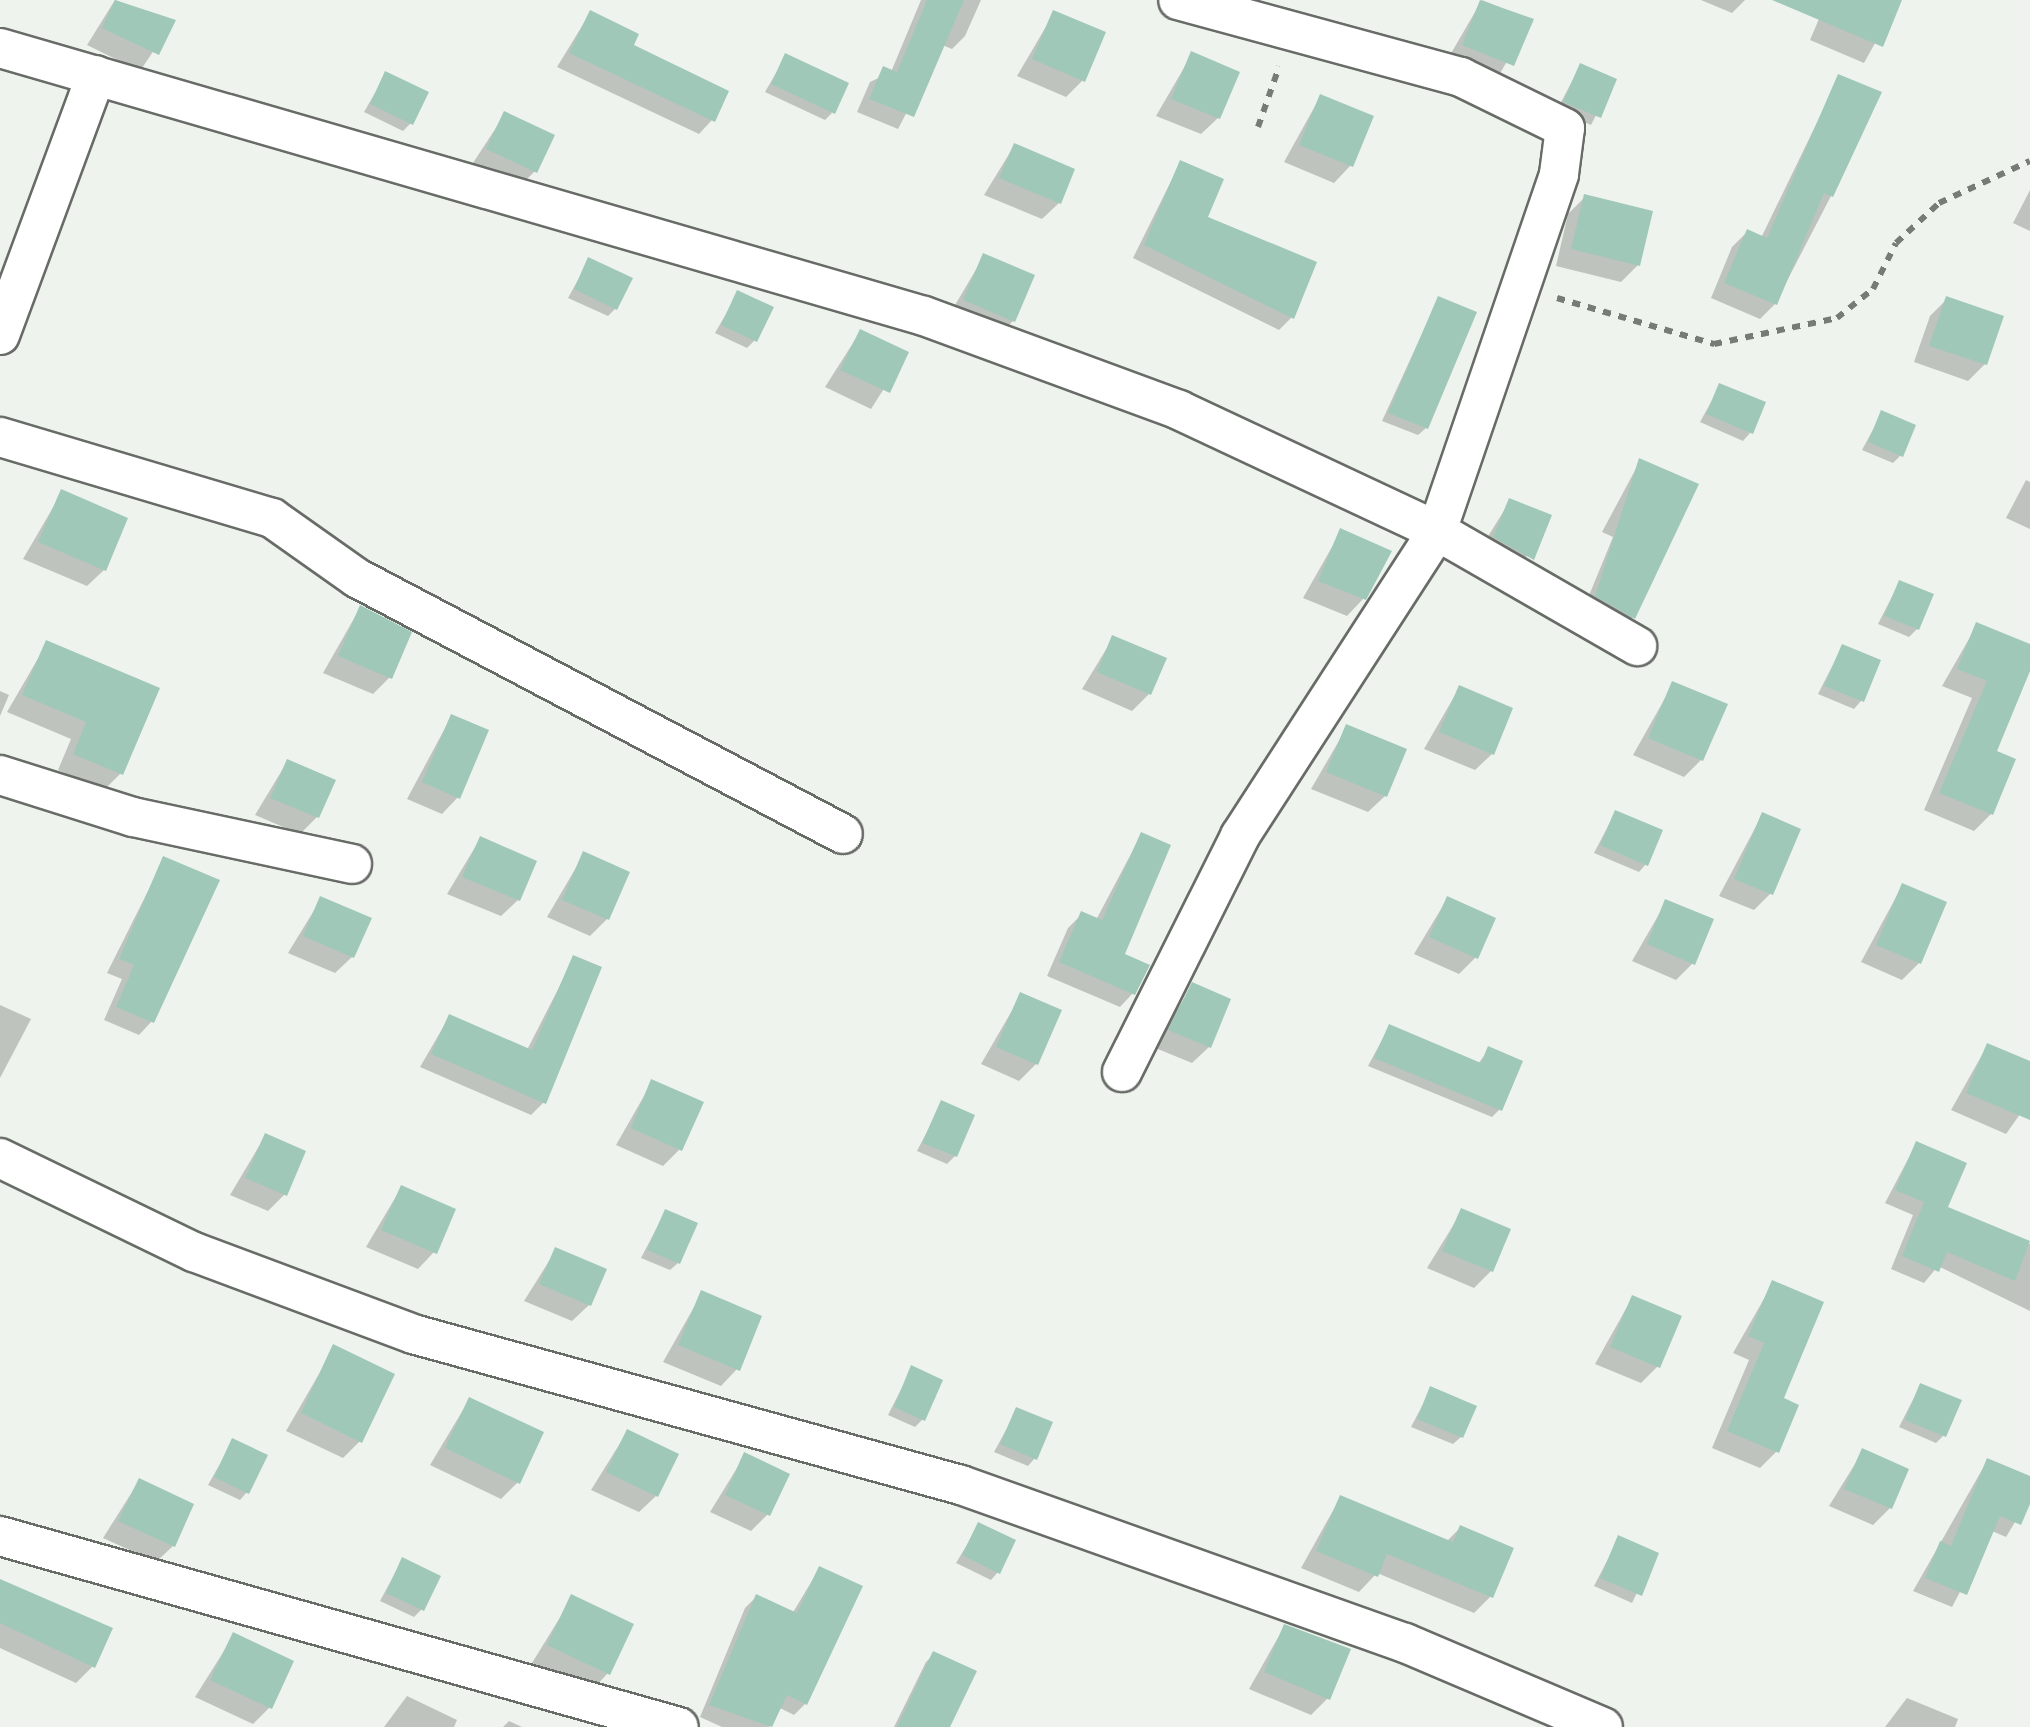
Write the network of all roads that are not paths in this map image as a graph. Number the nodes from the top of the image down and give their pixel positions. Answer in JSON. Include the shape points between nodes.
{"nodes":[{"id":1,"x":1178,"y":0,"type":"edge"},
{"id":2,"x":0,"y":48,"type":"edge"},
{"id":3,"x":96,"y":75,"type":"junction"},
{"id":4,"x":0,"y":335,"type":"edge"},
{"id":5,"x":0,"y":437,"type":"edge"},
{"id":6,"x":1438,"y":532,"type":"junction"},
{"id":7,"x":1637,"y":646,"type":"dead end"},
{"id":8,"x":0,"y":774,"type":"edge"},
{"id":9,"x":844,"y":834,"type":"dead end"},
{"id":10,"x":352,"y":864,"type":"dead end"},
{"id":11,"x":1122,"y":1072,"type":"dead end"},
{"id":12,"x":0,"y":1158,"type":"edge"},
{"id":13,"x":0,"y":1536,"type":"edge"},
{"id":14,"x":679,"y":1727,"type":"edge"},
{"id":15,"x":1603,"y":1727,"type":"edge"}],
"edges":[{"from":1,"to":6,"type":"street","via":[[1461,77],[1565,128]]},
{"from":2,"to":3,"type":"street"},
{"from":3,"to":4,"type":"street"},
{"from":3,"to":6,"type":"street","via":[[924,316],[1180,410]]},
{"from":5,"to":9,"type":"street","via":[[272,518],[357,578]]},
{"from":6,"to":7,"type":"street"},
{"from":6,"to":11,"type":"street","via":[[1240,836]]},
{"from":8,"to":10,"type":"street","via":[[132,817]]},
{"from":12,"to":15,"type":"street","via":[[194,1252],[413,1334],[962,1484],[1405,1644]]},
{"from":13,"to":14,"type":"street"}]}
